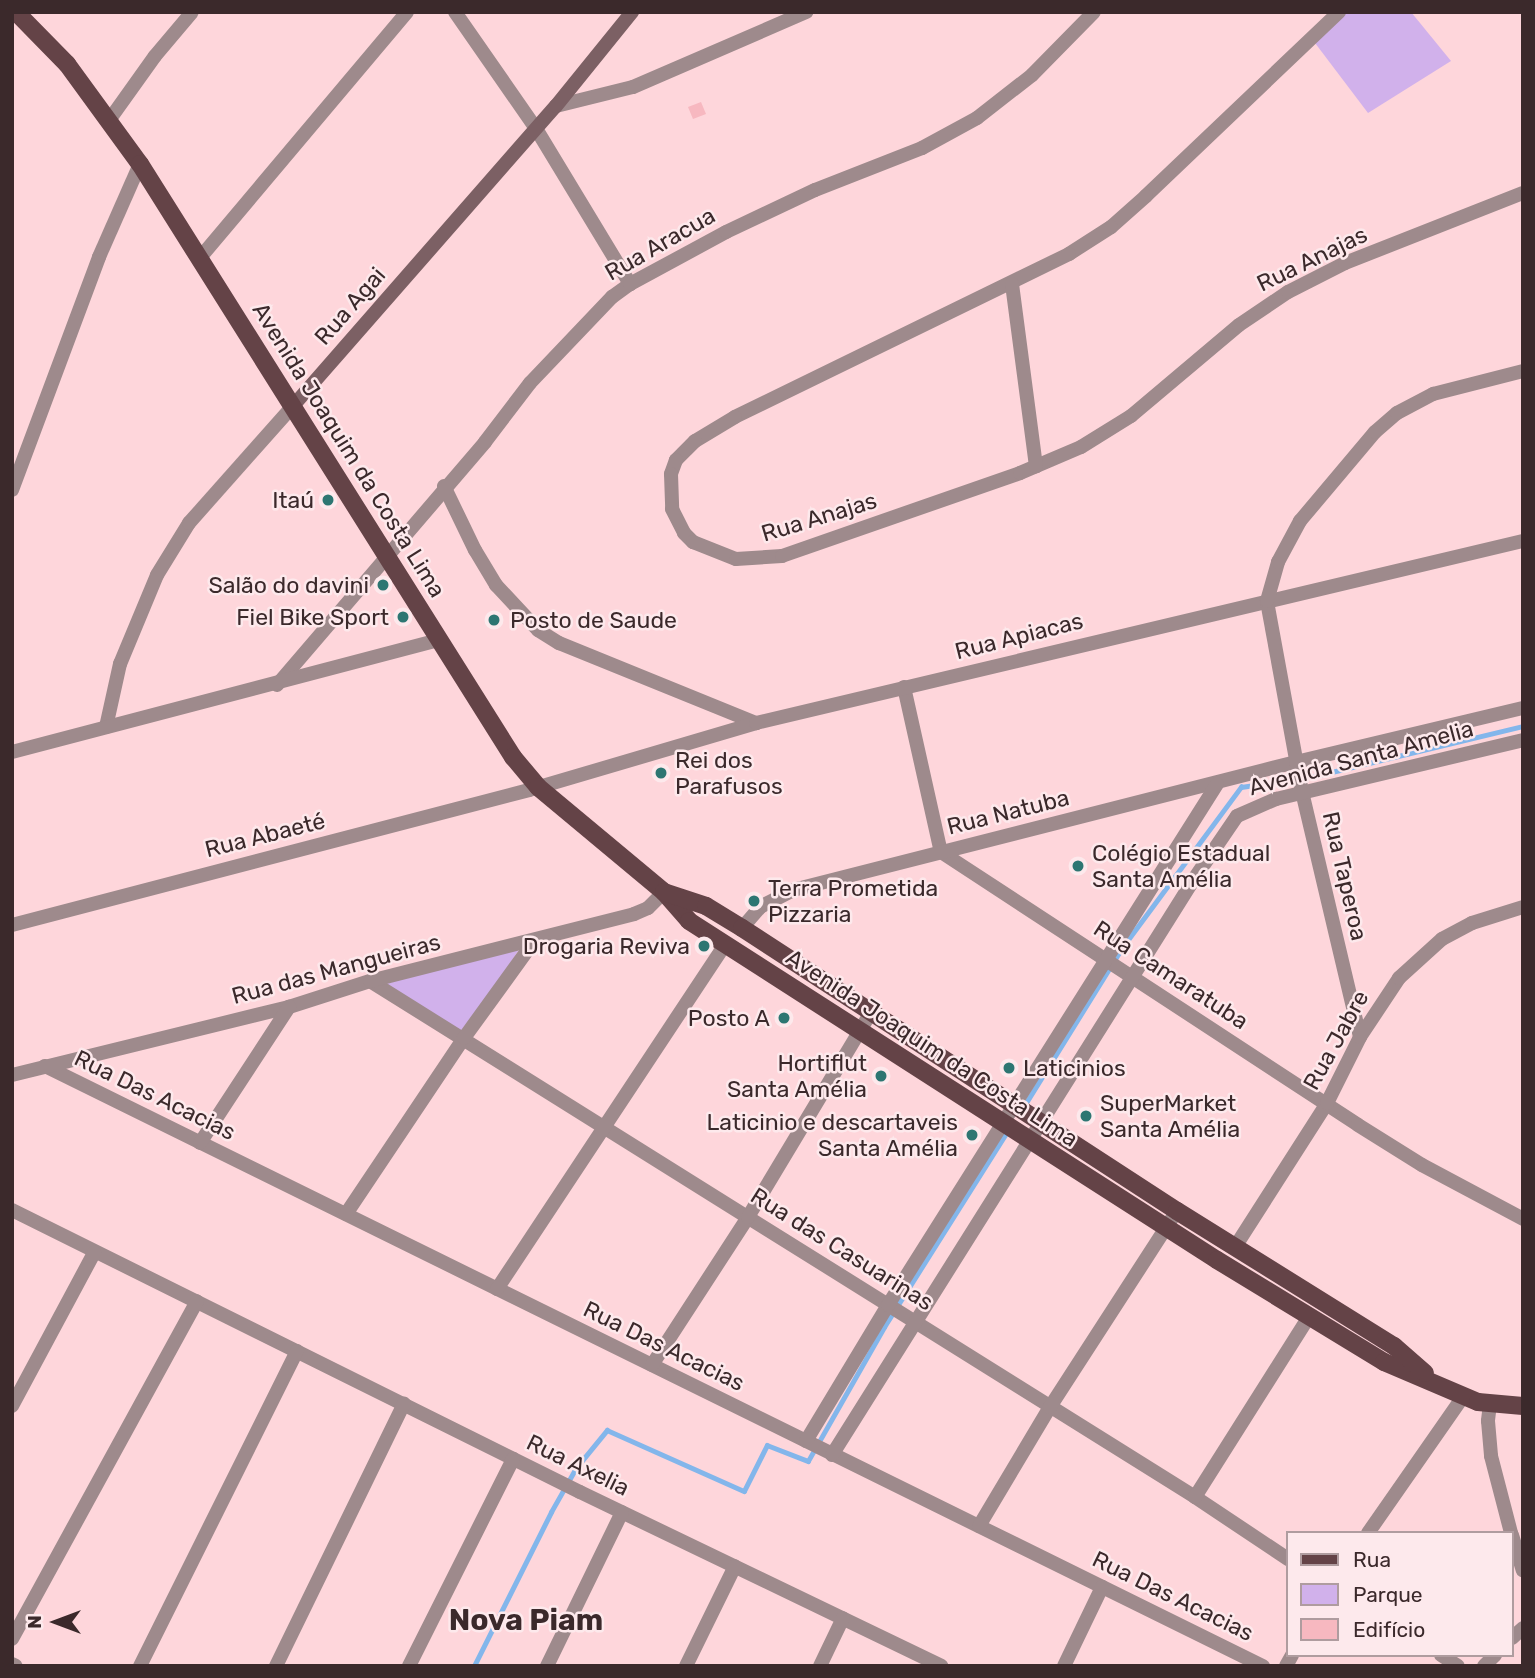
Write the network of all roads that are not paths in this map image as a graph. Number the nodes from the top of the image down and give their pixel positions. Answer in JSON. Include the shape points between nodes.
{"nodes":[{"id":1,"x":16,"y":12,"type":"edge"},
{"id":2,"x":192,"y":12,"type":"edge"},
{"id":3,"x":407,"y":12,"type":"edge"},
{"id":4,"x":455,"y":12,"type":"edge"},
{"id":5,"x":632,"y":12,"type":"edge"},
{"id":6,"x":806,"y":12,"type":"edge"},
{"id":7,"x":1094,"y":12,"type":"edge"},
{"id":8,"x":1339,"y":12,"type":"edge"},
{"id":9,"x":556,"y":106,"type":"junction"},
{"id":10,"x":110,"y":119,"type":"junction"},
{"id":11,"x":535,"y":127,"type":"junction"},
{"id":12,"x":140,"y":164,"type":"junction"},
{"id":13,"x":1523,"y":193,"type":"edge"},
{"id":14,"x":199,"y":259,"type":"junction"},
{"id":15,"x":630,"y":284,"type":"junction"},
{"id":16,"x":1012,"y":284,"type":"junction"},
{"id":17,"x":1523,"y":371,"type":"edge"},
{"id":18,"x":293,"y":407,"type":"junction"},
{"id":19,"x":1036,"y":466,"type":"junction"},
{"id":20,"x":444,"y":486,"type":"junction"},
{"id":21,"x":12,"y":490,"type":"edge"},
{"id":22,"x":1523,"y":541,"type":"edge"},
{"id":23,"x":387,"y":555,"type":"junction"},
{"id":24,"x":1267,"y":601,"type":"junction"},
{"id":25,"x":440,"y":640,"type":"junction"},
{"id":26,"x":277,"y":685,"type":"junction"},
{"id":27,"x":904,"y":687,"type":"junction"},
{"id":28,"x":1523,"y":708,"type":"edge"},
{"id":29,"x":756,"y":723,"type":"junction"},
{"id":30,"x":106,"y":727,"type":"junction"},
{"id":31,"x":1523,"y":740,"type":"edge"},
{"id":32,"x":12,"y":752,"type":"edge"},
{"id":33,"x":1296,"y":762,"type":"junction"},
{"id":34,"x":1217,"y":784,"type":"junction"},
{"id":35,"x":534,"y":789,"type":"junction"},
{"id":36,"x":1302,"y":792,"type":"junction"},
{"id":37,"x":941,"y":852,"type":"junction"},
{"id":38,"x":664,"y":892,"type":"junction"},
{"id":39,"x":1523,"y":907,"type":"edge"},
{"id":40,"x":12,"y":925,"type":"edge"},
{"id":41,"x":742,"y":928,"type":"junction"},
{"id":42,"x":535,"y":940,"type":"junction"},
{"id":43,"x":725,"y":944,"type":"junction"},
{"id":44,"x":1106,"y":961,"type":"junction"},
{"id":45,"x":1132,"y":977,"type":"junction"},
{"id":46,"x":370,"y":981,"type":"junction"},
{"id":47,"x":289,"y":1007,"type":"junction"},
{"id":48,"x":872,"y":1011,"type":"junction"},
{"id":49,"x":860,"y":1030,"type":"junction"},
{"id":50,"x":1360,"y":1037,"type":"junction"},
{"id":51,"x":464,"y":1038,"type":"junction"},
{"id":52,"x":46,"y":1066,"type":"junction"},
{"id":53,"x":12,"y":1075,"type":"edge"},
{"id":54,"x":1327,"y":1103,"type":"junction"},
{"id":55,"x":1016,"y":1104,"type":"junction"},
{"id":56,"x":1042,"y":1121,"type":"junction"},
{"id":57,"x":1004,"y":1123,"type":"junction"},
{"id":58,"x":606,"y":1127,"type":"junction"},
{"id":59,"x":1029,"y":1140,"type":"junction"},
{"id":60,"x":200,"y":1143,"type":"junction"},
{"id":61,"x":12,"y":1210,"type":"edge"},
{"id":62,"x":1177,"y":1211,"type":"junction"},
{"id":63,"x":346,"y":1214,"type":"junction"},
{"id":64,"x":748,"y":1217,"type":"junction"},
{"id":65,"x":1523,"y":1219,"type":"edge"},
{"id":66,"x":1166,"y":1227,"type":"junction"},
{"id":67,"x":1236,"y":1247,"type":"junction"},
{"id":68,"x":94,"y":1253,"type":"junction"},
{"id":69,"x":497,"y":1289,"type":"junction"},
{"id":70,"x":197,"y":1301,"type":"junction"},
{"id":71,"x":888,"y":1305,"type":"junction"},
{"id":72,"x":1308,"y":1318,"type":"junction"},
{"id":73,"x":917,"y":1323,"type":"junction"},
{"id":74,"x":297,"y":1351,"type":"junction"},
{"id":75,"x":652,"y":1365,"type":"junction"},
{"id":76,"x":1436,"y":1382,"type":"junction"},
{"id":77,"x":1463,"y":1397,"type":"junction"},
{"id":78,"x":404,"y":1404,"type":"junction"},
{"id":79,"x":1490,"y":1405,"type":"junction"},
{"id":80,"x":12,"y":1406,"type":"edge"},
{"id":81,"x":1523,"y":1406,"type":"edge"},
{"id":82,"x":1050,"y":1407,"type":"junction"},
{"id":83,"x":806,"y":1441,"type":"junction"},
{"id":84,"x":832,"y":1455,"type":"junction"},
{"id":85,"x":513,"y":1459,"type":"junction"},
{"id":86,"x":1195,"y":1497,"type":"junction"},
{"id":87,"x":622,"y":1512,"type":"junction"},
{"id":88,"x":979,"y":1526,"type":"junction"},
{"id":89,"x":1369,"y":1531,"type":"edge"},
{"id":90,"x":1511,"y":1531,"type":"edge"},
{"id":91,"x":1514,"y":1541,"type":"edge"},
{"id":92,"x":1286,"y":1558,"type":"edge"},
{"id":93,"x":735,"y":1566,"type":"junction"},
{"id":94,"x":1523,"y":1570,"type":"edge"},
{"id":95,"x":1102,"y":1587,"type":"junction"},
{"id":96,"x":843,"y":1618,"type":"junction"},
{"id":97,"x":12,"y":1639,"type":"edge"},
{"id":98,"x":139,"y":1666,"type":"edge"},
{"id":99,"x":276,"y":1666,"type":"edge"},
{"id":100,"x":409,"y":1666,"type":"edge"},
{"id":101,"x":547,"y":1666,"type":"edge"},
{"id":102,"x":686,"y":1666,"type":"edge"},
{"id":103,"x":820,"y":1666,"type":"edge"},
{"id":104,"x":941,"y":1666,"type":"edge"},
{"id":105,"x":1064,"y":1666,"type":"edge"},
{"id":106,"x":1263,"y":1666,"type":"edge"}],
"edges":[{"from":1,"to":10,"type":"main road","name":"Avenida Joaquim da Costa Lima","via":[[67,64]]},
{"from":2,"to":10,"type":"street"},
{"from":3,"to":14,"type":"street"},
{"from":4,"to":11,"type":"street"},
{"from":5,"to":9,"type":"street","name":"Rua Agai"},
{"from":6,"to":9,"type":"street","via":[[633,87]]},
{"from":7,"to":15,"type":"street","name":"Rua Aracua","via":[[1032,75],[977,118],[922,148],[726,232]]},
{"from":8,"to":16,"type":"street","name":"Rua Anajas","via":[[1111,227]]},
{"from":9,"to":11,"type":"street","name":"Rua Agai"},
{"from":10,"to":12,"type":"main road","name":"Avenida Joaquim da Costa Lima"},
{"from":11,"to":15,"type":"street"},
{"from":11,"to":18,"type":"street","name":"Rua Agai"},
{"from":12,"to":14,"type":"main road","name":"Avenida Joaquim da Costa Lima"},
{"from":12,"to":21,"type":"street","via":[[99,257]]},
{"from":13,"to":19,"type":"street","name":"Rua Anajas","via":[[1345,263],[1288,292],[1239,325],[1131,416],[1081,447]]},
{"from":14,"to":18,"type":"main road","name":"Avenida Joaquim da Costa Lima"},
{"from":15,"to":20,"type":"street","name":"Rua Aracua","via":[[547,364]]},
{"from":16,"to":19,"type":"street"},
{"from":16,"to":19,"type":"street","name":"Rua Anajas","via":[[707,432],[677,460],[670,492],[677,521],[694,542],[736,559],[767,559]]},
{"from":17,"to":24,"type":"street","via":[[1433,394],[1397,413],[1375,432],[1300,521],[1278,562]]},
{"from":18,"to":23,"type":"main road","name":"Avenida Joaquim da Costa Lima"},
{"from":18,"to":30,"type":"street","name":"Rua Agai","via":[[189,523],[157,575],[120,664]]},
{"from":20,"to":23,"type":"street","name":"Rua Aracua"},
{"from":20,"to":29,"type":"street","via":[[496,585],[538,630]]},
{"from":22,"to":24,"type":"street","name":"Rua Apiacas"},
{"from":23,"to":25,"type":"main road","name":"Avenida Joaquim da Costa Lima"},
{"from":23,"to":26,"type":"street","name":"Rua Aracua"},
{"from":24,"to":27,"type":"street","name":"Rua Apiacas"},
{"from":24,"to":33,"type":"street","name":"Rua Taperoa"},
{"from":25,"to":26,"type":"street"},
{"from":25,"to":35,"type":"main road","name":"Avenida Joaquim da Costa Lima"},
{"from":26,"to":30,"type":"street"},
{"from":27,"to":29,"type":"street","name":"Rua Apiacas"},
{"from":27,"to":37,"type":"street"},
{"from":28,"to":33,"type":"street","name":"Avenida Santa Amelia"},
{"from":29,"to":35,"type":"street","name":"Rua Apiacas"},
{"from":30,"to":32,"type":"street"},
{"from":31,"to":36,"type":"street","name":"Avenida Santa Amelia"},
{"from":33,"to":34,"type":"street","name":"Rua Natuba"},
{"from":33,"to":36,"type":"street","name":"Rua Taperoa"},
{"from":34,"to":37,"type":"street","name":"Rua Natuba"},
{"from":34,"to":44,"type":"street","name":"Avenida Santa Amelia"},
{"from":35,"to":38,"type":"main road","name":"Avenida Joaquim da Costa Lima"},
{"from":35,"to":40,"type":"street","name":"Rua Abaeté"},
{"from":36,"to":45,"type":"street","name":"Avenida Santa Amelia","via":[[1237,816]]},
{"from":36,"to":50,"type":"street","name":"Rua Taperoa"},
{"from":37,"to":41,"type":"street","name":"Rua Natuba","via":[[793,890],[760,907]]},
{"from":37,"to":44,"type":"street","name":"Rua Camaratuba"},
{"from":38,"to":41,"type":"main road","name":"Avenida Joaquim da Costa Lima","via":[[706,906]]},
{"from":38,"to":42,"type":"street","name":"Rua das Mangueiras","via":[[635,914]]},
{"from":38,"to":43,"type":"main road","name":"Avenida Joaquim da Costa Lima","via":[[689,921]]},
{"from":39,"to":50,"type":"street","name":"Rua Jabre","via":[[1472,923],[1426,952],[1399,978]]},
{"from":41,"to":48,"type":"main road","name":"Avenida Joaquim da Costa Lima"},
{"from":42,"to":46,"type":"street","name":"Rua das Mangueiras"},
{"from":42,"to":51,"type":"street"},
{"from":43,"to":49,"type":"main road","name":"Avenida Joaquim da Costa Lima"},
{"from":43,"to":58,"type":"street"},
{"from":44,"to":45,"type":"street","name":"Rua Camaratuba"},
{"from":44,"to":55,"type":"street","name":"Avenida Santa Amelia"},
{"from":45,"to":54,"type":"street","name":"Rua Camaratuba"},
{"from":45,"to":56,"type":"street","name":"Avenida Santa Amelia"},
{"from":46,"to":47,"type":"street","name":"Rua das Mangueiras"},
{"from":46,"to":51,"type":"street","name":"Rua das Casuarinas"},
{"from":47,"to":52,"type":"street","name":"Rua das Mangueiras"},
{"from":47,"to":60,"type":"street"},
{"from":48,"to":49,"type":"street"},
{"from":48,"to":55,"type":"main road","name":"Avenida Joaquim da Costa Lima"},
{"from":49,"to":57,"type":"main road","name":"Avenida Joaquim da Costa Lima"},
{"from":49,"to":64,"type":"street"},
{"from":50,"to":54,"type":"street","name":"Rua Jabre"},
{"from":51,"to":58,"type":"street","name":"Rua das Casuarinas"},
{"from":51,"to":63,"type":"street"},
{"from":52,"to":53,"type":"street","name":"Rua das Mangueiras"},
{"from":52,"to":60,"type":"street","name":"Rua Das Acacias"},
{"from":54,"to":65,"type":"street","name":"Rua Camaratuba","via":[[1422,1165]]},
{"from":54,"to":67,"type":"street","name":"Rua Jabre"},
{"from":55,"to":56,"type":"main road","name":"Avenida Joaquim da Costa Lima"},
{"from":55,"to":57,"type":"street","name":"Avenida Santa Amelia"},
{"from":56,"to":59,"type":"street","name":"Avenida Santa Amelia"},
{"from":56,"to":62,"type":"main road","name":"Avenida Joaquim da Costa Lima"},
{"from":57,"to":59,"type":"main road","name":"Avenida Joaquim da Costa Lima"},
{"from":57,"to":71,"type":"street","name":"Avenida Santa Amelia"},
{"from":58,"to":64,"type":"street","name":"Rua das Casuarinas"},
{"from":58,"to":69,"type":"street"},
{"from":59,"to":66,"type":"main road","name":"Avenida Joaquim da Costa Lima"},
{"from":59,"to":73,"type":"street","name":"Avenida Santa Amelia"},
{"from":60,"to":63,"type":"street","name":"Rua Das Acacias"},
{"from":61,"to":68,"type":"street","name":"Rua Axelia"},
{"from":62,"to":66,"type":"street"},
{"from":62,"to":67,"type":"main road","name":"Avenida Joaquim da Costa Lima"},
{"from":63,"to":69,"type":"street","name":"Rua Das Acacias"},
{"from":64,"to":71,"type":"street","name":"Rua das Casuarinas"},
{"from":64,"to":75,"type":"street"},
{"from":66,"to":72,"type":"main road","name":"Avenida Joaquim da Costa Lima"},
{"from":66,"to":82,"type":"street"},
{"from":67,"to":76,"type":"main road","name":"Avenida Joaquim da Costa Lima","via":[[1394,1346]]},
{"from":68,"to":70,"type":"street","name":"Rua Axelia"},
{"from":68,"to":80,"type":"street"},
{"from":69,"to":75,"type":"street","name":"Rua Das Acacias"},
{"from":70,"to":74,"type":"street","name":"Rua Axelia"},
{"from":70,"to":97,"type":"street"},
{"from":71,"to":73,"type":"street","name":"Rua das Casuarinas"},
{"from":71,"to":83,"type":"street","name":"Avenida Santa Amelia"},
{"from":72,"to":76,"type":"main road","name":"Avenida Joaquim da Costa Lima","via":[[1384,1362]]},
{"from":72,"to":86,"type":"street"},
{"from":73,"to":82,"type":"street","name":"Rua das Casuarinas"},
{"from":73,"to":84,"type":"street","name":"Avenida Santa Amelia"},
{"from":74,"to":78,"type":"street","name":"Rua Axelia"},
{"from":74,"to":98,"type":"street"},
{"from":75,"to":83,"type":"street","name":"Rua Das Acacias"},
{"from":76,"to":77,"type":"main road","name":"Avenida Joaquim da Costa Lima"},
{"from":77,"to":79,"type":"main road","name":"Avenida Joaquim da Costa Lima"},
{"from":77,"to":89,"type":"street"},
{"from":78,"to":85,"type":"street","name":"Rua Axelia"},
{"from":78,"to":99,"type":"street"},
{"from":79,"to":81,"type":"main road","name":"Avenida Joaquim da Costa Lima"},
{"from":79,"to":90,"type":"street","via":[[1488,1439]]},
{"from":82,"to":86,"type":"street","name":"Rua das Casuarinas"},
{"from":82,"to":88,"type":"street"},
{"from":83,"to":84,"type":"street","name":"Rua Das Acacias"},
{"from":84,"to":88,"type":"street","name":"Rua Das Acacias"},
{"from":85,"to":87,"type":"street","name":"Rua Axelia"},
{"from":85,"to":100,"type":"street"},
{"from":86,"to":92,"type":"street","name":"Rua das Casuarinas"},
{"from":87,"to":93,"type":"street","name":"Rua Axelia"},
{"from":87,"to":101,"type":"street"},
{"from":88,"to":95,"type":"street","name":"Rua Das Acacias"},
{"from":91,"to":94,"type":"street"},
{"from":93,"to":96,"type":"street","name":"Rua Axelia"},
{"from":93,"to":102,"type":"street"},
{"from":95,"to":105,"type":"street"},
{"from":95,"to":106,"type":"street","name":"Rua Das Acacias"},
{"from":96,"to":103,"type":"street"},
{"from":96,"to":104,"type":"street","name":"Rua Axelia"}]}
